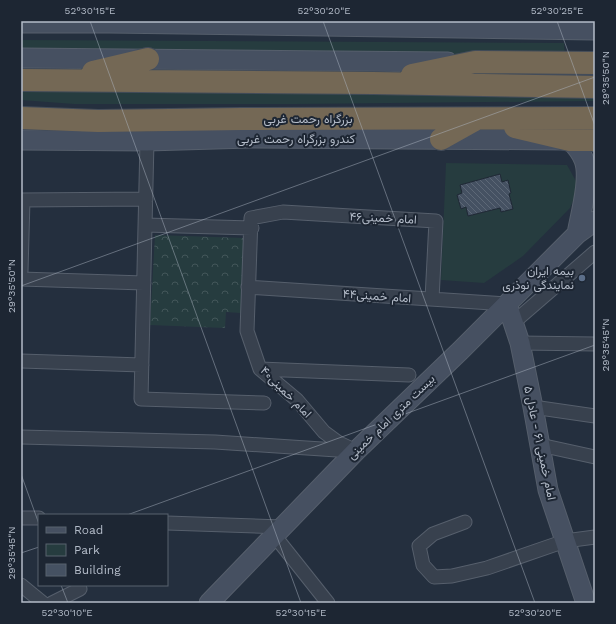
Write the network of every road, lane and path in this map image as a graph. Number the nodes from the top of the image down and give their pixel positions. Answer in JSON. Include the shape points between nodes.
{"nodes":[{"id":1,"x":21,"y":23,"type":"edge"},
{"id":2,"x":188,"y":23,"type":"edge"},
{"id":3,"x":389,"y":24,"type":"edge"},
{"id":4,"x":595,"y":30,"type":"edge"},
{"id":5,"x":21,"y":58,"type":"edge"},
{"id":6,"x":148,"y":59,"type":"junction"},
{"id":7,"x":475,"y":62,"type":"junction"},
{"id":8,"x":595,"y":63,"type":"edge"},
{"id":9,"x":21,"y":80,"type":"edge"},
{"id":10,"x":59,"y":80,"type":"junction"},
{"id":11,"x":374,"y":83,"type":"junction"},
{"id":12,"x":595,"y":87,"type":"edge"},
{"id":13,"x":21,"y":118,"type":"edge"},
{"id":14,"x":595,"y":118,"type":"edge"},
{"id":15,"x":478,"y":119,"type":"junction"},
{"id":16,"x":441,"y":139,"type":"junction"},
{"id":17,"x":21,"y":140,"type":"edge"},
{"id":18,"x":570,"y":140,"type":"junction"},
{"id":19,"x":595,"y":140,"type":"edge"},
{"id":20,"x":147,"y":141,"type":"junction"},
{"id":21,"x":146,"y":199,"type":"junction"},
{"id":22,"x":22,"y":200,"type":"edge"},
{"id":23,"x":595,"y":221,"type":"edge"},
{"id":24,"x":252,"y":223,"type":"junction"},
{"id":25,"x":145,"y":225,"type":"junction"},
{"id":26,"x":577,"y":234,"type":"junction"},
{"id":27,"x":595,"y":252,"type":"edge"},
{"id":28,"x":21,"y":271,"type":"edge"},
{"id":29,"x":21,"y":279,"type":"edge"},
{"id":30,"x":144,"y":283,"type":"junction"},
{"id":31,"x":248,"y":287,"type":"junction"},
{"id":32,"x":432,"y":299,"type":"junction"},
{"id":33,"x":506,"y":304,"type":"junction"},
{"id":34,"x":514,"y":322,"type":"junction"},
{"id":35,"x":520,"y":343,"type":"junction"},
{"id":36,"x":595,"y":344,"type":"edge"},
{"id":37,"x":21,"y":361,"type":"edge"},
{"id":38,"x":142,"y":365,"type":"junction"},
{"id":39,"x":260,"y":369,"type":"junction"},
{"id":40,"x":409,"y":375,"type":"dead end"},
{"id":41,"x":264,"y":403,"type":"dead end"},
{"id":42,"x":533,"y":406,"type":"junction"},
{"id":43,"x":595,"y":416,"type":"edge"},
{"id":44,"x":21,"y":437,"type":"edge"},
{"id":45,"x":540,"y":445,"type":"junction"},
{"id":46,"x":356,"y":451,"type":"junction"},
{"id":47,"x":595,"y":457,"type":"edge"},
{"id":48,"x":21,"y":518,"type":"edge"},
{"id":49,"x":38,"y":518,"type":"edge"},
{"id":50,"x":465,"y":522,"type":"dead end"},
{"id":51,"x":168,"y":523,"type":"edge"},
{"id":52,"x":278,"y":531,"type":"junction"},
{"id":53,"x":595,"y":537,"type":"edge"},
{"id":54,"x":565,"y":541,"type":"junction"},
{"id":55,"x":21,"y":584,"type":"edge"},
{"id":56,"x":80,"y":589,"type":"dead end"},
{"id":57,"x":215,"y":601,"type":"edge"},
{"id":58,"x":43,"y":603,"type":"edge"},
{"id":59,"x":52,"y":603,"type":"edge"},
{"id":60,"x":328,"y":603,"type":"edge"},
{"id":61,"x":586,"y":603,"type":"edge"}],
"edges":[{"from":1,"to":2,"type":"main road"},
{"from":2,"to":3,"type":"main road"},
{"from":3,"to":4,"type":"main road"},
{"from":5,"to":6,"type":"main road"},
{"from":6,"to":7,"type":"main road"},
{"from":6,"to":10,"type":"highway"},
{"from":7,"to":8,"type":"highway"},
{"from":7,"to":11,"type":"highway"},
{"from":9,"to":10,"type":"highway"},
{"from":10,"to":11,"type":"highway"},
{"from":11,"to":12,"type":"highway"},
{"from":13,"to":15,"type":"highway","name":"بزرگراه رحمت غربی","via":[[98,121]]},
{"from":14,"to":15,"type":"highway","name":"بزرگراه رحمت غربی"},
{"from":15,"to":16,"type":"highway"},
{"from":15,"to":18,"type":"highway"},
{"from":16,"to":18,"type":"main road","name":"کندرو بزرگراه رحمت غربی"},
{"from":16,"to":20,"type":"main road","name":"کندرو بزرگراه رحمت غربی","via":[[250,138]]},
{"from":17,"to":20,"type":"main road","name":"کندرو بزرگراه رحمت غربی"},
{"from":18,"to":19,"type":"highway"},
{"from":18,"to":26,"type":"main road","via":[[585,162],[584,196]]},
{"from":20,"to":21,"type":"street"},
{"from":21,"to":22,"type":"street"},
{"from":21,"to":25,"type":"street"},
{"from":22,"to":28,"type":"street"},
{"from":23,"to":26,"type":"main road","name":"بیست متری امام خمینی"},
{"from":24,"to":25,"type":"street"},
{"from":24,"to":31,"type":"street","name":"امام خمینی۴۰"},
{"from":24,"to":32,"type":"street","name":"امام خمینی۴۶","via":[[283,212],[436,221]]},
{"from":25,"to":30,"type":"street"},
{"from":26,"to":33,"type":"main road","name":"بیست متری امام خمینی"},
{"from":27,"to":34,"type":"street"},
{"from":29,"to":30,"type":"street"},
{"from":30,"to":38,"type":"street"},
{"from":31,"to":32,"type":"street","name":"۴۴امام خمینی"},
{"from":31,"to":39,"type":"street","name":"امام خمینی۴۰","via":[[247,331]]},
{"from":32,"to":33,"type":"street","name":"۴۴امام خمینی"},
{"from":33,"to":34,"type":"main road","name":"امام خمینی ۶۱ - عادل ۵"},
{"from":33,"to":46,"type":"main road","name":"بیست متری امام خمینی","via":[[460,352]]},
{"from":34,"to":35,"type":"main road","name":"امام خمینی ۶۱ - عادل ۵"},
{"from":35,"to":36,"type":"street"},
{"from":35,"to":42,"type":"main road","name":"امام خمینی ۶۱ - عادل ۵"},
{"from":37,"to":38,"type":"street"},
{"from":38,"to":41,"type":"street","via":[[141,399]]},
{"from":39,"to":40,"type":"street"},
{"from":39,"to":46,"type":"street","name":"امام خمینی۴۰","via":[[297,400],[324,432]]},
{"from":42,"to":43,"type":"street"},
{"from":42,"to":45,"type":"main road","name":"امام خمینی ۶۱ - عادل ۵"},
{"from":44,"to":46,"type":"street","via":[[215,442]]},
{"from":45,"to":47,"type":"street"},
{"from":45,"to":54,"type":"main road","name":"امام خمینی ۶۱ - عادل ۵","via":[[548,490]]},
{"from":46,"to":52,"type":"main road","name":"بیست متری امام خمینی"},
{"from":48,"to":49,"type":"street"},
{"from":50,"to":54,"type":"street","via":[[433,534],[419,546],[423,564],[434,577],[452,576],[487,568]]},
{"from":51,"to":52,"type":"street"},
{"from":52,"to":57,"type":"main road","name":"بیست متری امام خمینی"},
{"from":52,"to":60,"type":"street"},
{"from":53,"to":54,"type":"street"},
{"from":54,"to":61,"type":"main road","name":"امام خمینی ۶۱ - عادل ۵"},
{"from":55,"to":58,"type":"street"},
{"from":56,"to":59,"type":"street"}]}
